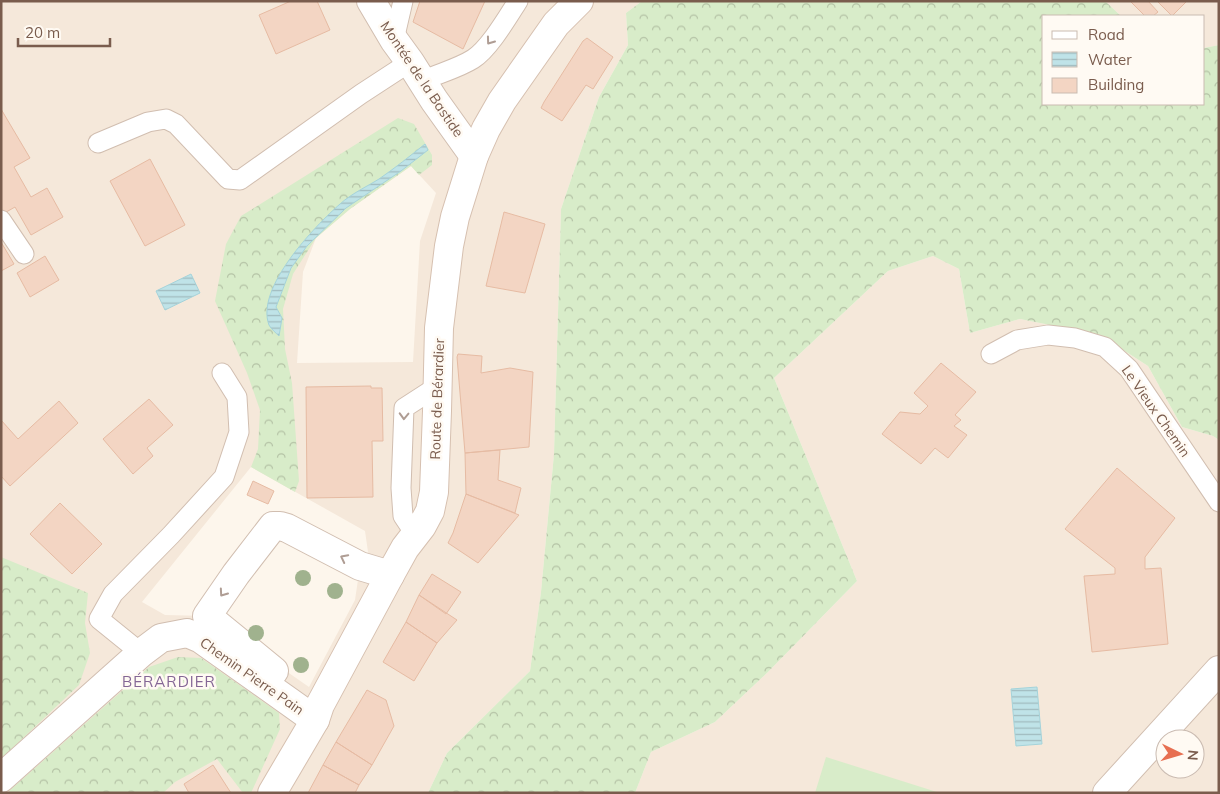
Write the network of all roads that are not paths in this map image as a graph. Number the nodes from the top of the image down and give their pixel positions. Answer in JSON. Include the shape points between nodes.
{"nodes":[{"id":1,"x":371,"y":1,"type":"edge"},
{"id":2,"x":402,"y":1,"type":"edge"},
{"id":3,"x":518,"y":1,"type":"edge"},
{"id":4,"x":579,"y":1,"type":"edge"},
{"id":5,"x":394,"y":40,"type":"junction"},
{"id":6,"x":416,"y":72,"type":"junction"},
{"id":7,"x":98,"y":143,"type":"dead end"},
{"id":8,"x":474,"y":156,"type":"junction"},
{"id":9,"x":1,"y":220,"type":"edge"},
{"id":10,"x":24,"y":254,"type":"dead end"},
{"id":11,"x":991,"y":354,"type":"dead end"},
{"id":12,"x":222,"y":373,"type":"dead end"},
{"id":13,"x":1219,"y":502,"type":"edge"},
{"id":14,"x":390,"y":574,"type":"junction"},
{"id":15,"x":141,"y":653,"type":"junction"},
{"id":16,"x":1219,"y":670,"type":"edge"},
{"id":17,"x":317,"y":713,"type":"junction"},
{"id":18,"x":1,"y":778,"type":"edge"},
{"id":19,"x":272,"y":793,"type":"edge"},
{"id":20,"x":1106,"y":793,"type":"edge"}],
"edges":[{"from":1,"to":5,"type":"street","name":"Montée de la Bastide"},
{"from":2,"to":5,"type":"lane"},
{"from":3,"to":6,"type":"lane","one_way":true,"via":[[482,52],[472,59],[461,66]]},
{"from":4,"to":8,"type":"street","name":"Route de Bérardier","via":[[556,24],[502,101]]},
{"from":5,"to":6,"type":"street","name":"Montée de la Bastide"},
{"from":6,"to":7,"type":"lane","via":[[361,94],[240,180],[228,179],[176,124],[166,118]]},
{"from":6,"to":8,"type":"street","name":"Montée de la Bastide"},
{"from":8,"to":14,"type":"street","name":"Route de Bérardier","via":[[449,246],[439,328],[434,492],[430,511],[422,526]]},
{"from":9,"to":10,"type":"lane"},
{"from":11,"to":13,"type":"lane","name":"Le Vieux Chemin","via":[[1017,340],[1048,334],[1105,347],[1129,369]]},
{"from":12,"to":15,"type":"lane","via":[[237,396],[239,432],[224,477],[113,594],[99,619]]},
{"from":14,"to":17,"type":"street","name":"Route de Bérardier"},
{"from":14,"to":17,"type":"street","one_way":true,"via":[[360,566],[287,528],[273,526],[207,616],[302,695]]},
{"from":15,"to":17,"type":"street","name":"Chemin Pierre Pain","via":[[161,638],[187,633]]},
{"from":15,"to":18,"type":"street","name":"Chemin Pierre Pain"},
{"from":16,"to":20,"type":"street"},
{"from":17,"to":19,"type":"street","name":"Route de Bérardier"}]}
